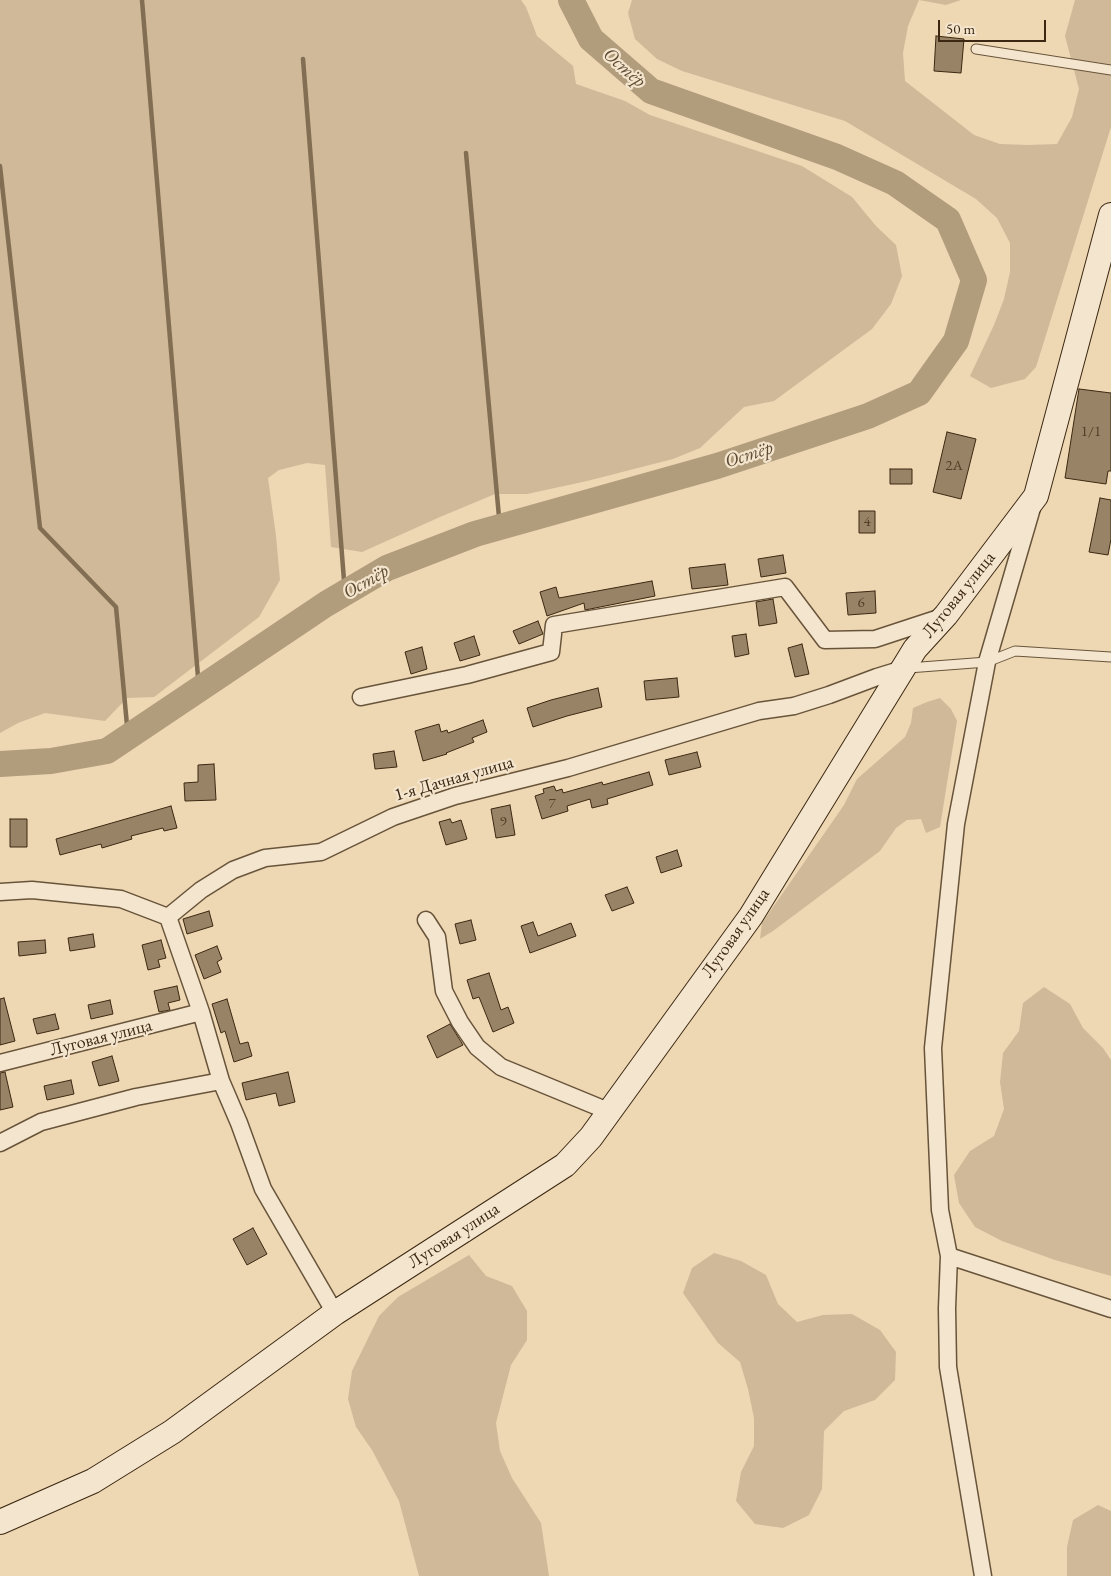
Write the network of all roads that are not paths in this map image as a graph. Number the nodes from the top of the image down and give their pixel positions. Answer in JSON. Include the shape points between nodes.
{"nodes":[{"id":1,"x":976,"y":50,"type":"dead end"},
{"id":2,"x":1111,"y":70,"type":"edge"},
{"id":3,"x":1111,"y":215,"type":"edge"},
{"id":4,"x":1036,"y":496,"type":"junction"},
{"id":5,"x":946,"y":615,"type":"junction"},
{"id":6,"x":1111,"y":657,"type":"edge"},
{"id":7,"x":987,"y":662,"type":"junction"},
{"id":8,"x":903,"y":668,"type":"junction"},
{"id":9,"x":361,"y":697,"type":"dead end"},
{"id":10,"x":0,"y":892,"type":"edge"},
{"id":11,"x":168,"y":917,"type":"junction"},
{"id":12,"x":426,"y":920,"type":"dead end"},
{"id":13,"x":201,"y":1012,"type":"junction"},
{"id":14,"x":0,"y":1063,"type":"edge"},
{"id":15,"x":221,"y":1081,"type":"junction"},
{"id":16,"x":608,"y":1111,"type":"junction"},
{"id":17,"x":0,"y":1143,"type":"edge"},
{"id":18,"x":949,"y":1256,"type":"junction"},
{"id":19,"x":1111,"y":1309,"type":"edge"},
{"id":20,"x":335,"y":1313,"type":"junction"},
{"id":21,"x":0,"y":1522,"type":"edge"},
{"id":22,"x":983,"y":1576,"type":"edge"}],
"edges":[{"from":1,"to":2,"type":"lane"},
{"from":3,"to":4,"type":"street","name":"Луговая улица"},
{"from":4,"to":5,"type":"street","name":"Луговая улица"},
{"from":4,"to":7,"type":"street"},
{"from":5,"to":8,"type":"street","name":"Луговая улица","via":[[915,649]]},
{"from":5,"to":9,"type":"street","via":[[875,639],[825,640],[785,587],[554,625],[551,652]]},
{"from":6,"to":7,"type":"lane","via":[[1015,651]]},
{"from":7,"to":8,"type":"lane"},
{"from":7,"to":18,"type":"street","via":[[956,824],[933,1048],[940,1210]]},
{"from":8,"to":11,"type":"street","name":"1-я Дачная улица","via":[[794,706],[759,710],[568,768],[455,796],[393,818],[321,852],[265,858],[233,870],[201,890]]},
{"from":8,"to":16,"type":"street","name":"Луговая улица","via":[[750,916]]},
{"from":10,"to":11,"type":"street","via":[[32,890],[121,899]]},
{"from":11,"to":13,"type":"street"},
{"from":12,"to":16,"type":"street","via":[[437,937],[444,991],[477,1047],[500,1068]]},
{"from":13,"to":14,"type":"street","name":"Луговая улица"},
{"from":13,"to":15,"type":"street"},
{"from":15,"to":17,"type":"street","via":[[136,1097],[41,1122]]},
{"from":15,"to":20,"type":"street","via":[[263,1189]]},
{"from":16,"to":20,"type":"street","name":"Луговая улица","via":[[591,1137],[565,1165]]},
{"from":18,"to":19,"type":"street"},
{"from":18,"to":22,"type":"street","via":[[948,1367]]},
{"from":20,"to":21,"type":"street","name":"Луговая улица","via":[[172,1432],[93,1481]]}]}
